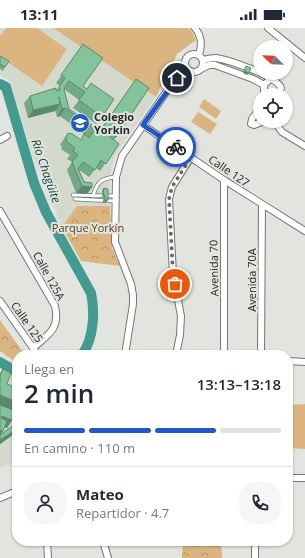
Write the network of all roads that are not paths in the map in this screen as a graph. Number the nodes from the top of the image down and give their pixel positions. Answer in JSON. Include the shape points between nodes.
{"nodes":[{"id":1,"x":195,"y":28,"type":"edge"},
{"id":2,"x":268,"y":28,"type":"edge"},
{"id":3,"x":201,"y":57,"type":"junction"},
{"id":4,"x":305,"y":58,"type":"edge"},
{"id":5,"x":185,"y":65,"type":"junction"},
{"id":6,"x":201,"y":69,"type":"junction"},
{"id":7,"x":253,"y":70,"type":"edge"},
{"id":8,"x":192,"y":72,"type":"junction"},
{"id":9,"x":177,"y":78,"type":"junction"},
{"id":10,"x":269,"y":80,"type":"edge"},
{"id":11,"x":274,"y":80,"type":"edge"},
{"id":12,"x":264,"y":85,"type":"junction"},
{"id":13,"x":265,"y":88,"type":"edge"},
{"id":14,"x":280,"y":88,"type":"edge"},
{"id":15,"x":143,"y":125,"type":"junction"},
{"id":16,"x":279,"y":128,"type":"edge"},
{"id":17,"x":7,"y":136,"type":"dead end"},
{"id":18,"x":0,"y":140,"type":"edge"},
{"id":19,"x":305,"y":146,"type":"edge"},
{"id":20,"x":191,"y":157,"type":"junction"},
{"id":21,"x":116,"y":177,"type":"junction"},
{"id":22,"x":224,"y":180,"type":"junction"},
{"id":23,"x":73,"y":195,"type":"dead end"},
{"id":24,"x":93,"y":196,"type":"junction"},
{"id":25,"x":114,"y":198,"type":"junction"},
{"id":26,"x":75,"y":199,"type":"dead end"},
{"id":27,"x":92,"y":200,"type":"junction"},
{"id":28,"x":262,"y":205,"type":"junction"},
{"id":29,"x":0,"y":211,"type":"edge"},
{"id":30,"x":305,"y":231,"type":"edge"},
{"id":31,"x":0,"y":301,"type":"edge"},
{"id":32,"x":33,"y":348,"type":"joint"},
{"id":33,"x":126,"y":350,"type":"edge"},
{"id":34,"x":177,"y":350,"type":"edge"},
{"id":35,"x":224,"y":350,"type":"edge"},
{"id":36,"x":261,"y":350,"type":"edge"},
{"id":37,"x":293,"y":361,"type":"edge"},
{"id":38,"x":305,"y":362,"type":"edge"},
{"id":39,"x":293,"y":478,"type":"edge"},
{"id":40,"x":305,"y":478,"type":"edge"},
{"id":41,"x":12,"y":493,"type":"edge"},
{"id":42,"x":0,"y":498,"type":"edge"},
{"id":43,"x":47,"y":546,"type":"edge"},
{"id":44,"x":104,"y":546,"type":"edge"},
{"id":45,"x":255,"y":546,"type":"edge"},
{"id":46,"x":48,"y":558,"type":"edge"},
{"id":47,"x":108,"y":558,"type":"edge"},
{"id":48,"x":255,"y":558,"type":"edge"}],
"edges":[{"from":1,"to":3,"type":"street","via":[[201,38]]},
{"from":2,"to":4,"type":"street"},
{"from":3,"to":5,"type":"street","via":[[190,55]]},
{"from":3,"to":6,"type":"street"},
{"from":3,"to":7,"type":"street","via":[[215,58]]},
{"from":5,"to":8,"type":"street"},
{"from":5,"to":9,"type":"street"},
{"from":6,"to":8,"type":"street"},
{"from":6,"to":12,"type":"street","via":[[216,65]]},
{"from":8,"to":9,"type":"street"},
{"from":9,"to":15,"type":"street"},
{"from":10,"to":12,"type":"street"},
{"from":11,"to":14,"type":"street","via":[[280,84]]},
{"from":12,"to":13,"type":"street"},
{"from":15,"to":20,"type":"street","name":"Calle 127"},
{"from":15,"to":21,"type":"street","via":[[122,156]]},
{"from":16,"to":19,"type":"street"},
{"from":17,"to":18,"type":"street"},
{"from":20,"to":22,"type":"street","name":"Calle 127"},
{"from":20,"to":34,"type":"street","via":[[172,187],[169,199],[173,274],[181,316]]},
{"from":21,"to":24,"type":"lane","via":[[101,180]]},
{"from":21,"to":25,"type":"street"},
{"from":22,"to":28,"type":"street","name":"Calle 127"},
{"from":22,"to":35,"type":"street","name":"Avenida 70"},
{"from":23,"to":24,"type":"lane"},
{"from":24,"to":25,"type":"lane"},
{"from":24,"to":27,"type":"lane"},
{"from":25,"to":27,"type":"lane"},
{"from":25,"to":33,"type":"street","via":[[115,242],[133,295]]},
{"from":26,"to":27,"type":"lane"},
{"from":28,"to":30,"type":"street","name":"Calle 127"},
{"from":28,"to":36,"type":"street","name":"Avenida 70A"},
{"from":29,"to":32,"type":"street","name":"Calle 125A","via":[[55,306],[55,326],[50,334]]},
{"from":31,"to":32,"type":"street","name":"Calle 125"},
{"from":37,"to":38,"type":"street"},
{"from":39,"to":40,"type":"street"},
{"from":41,"to":42,"type":"street"},
{"from":43,"to":46,"type":"street"},
{"from":44,"to":47,"type":"street"},
{"from":45,"to":48,"type":"street"}]}
